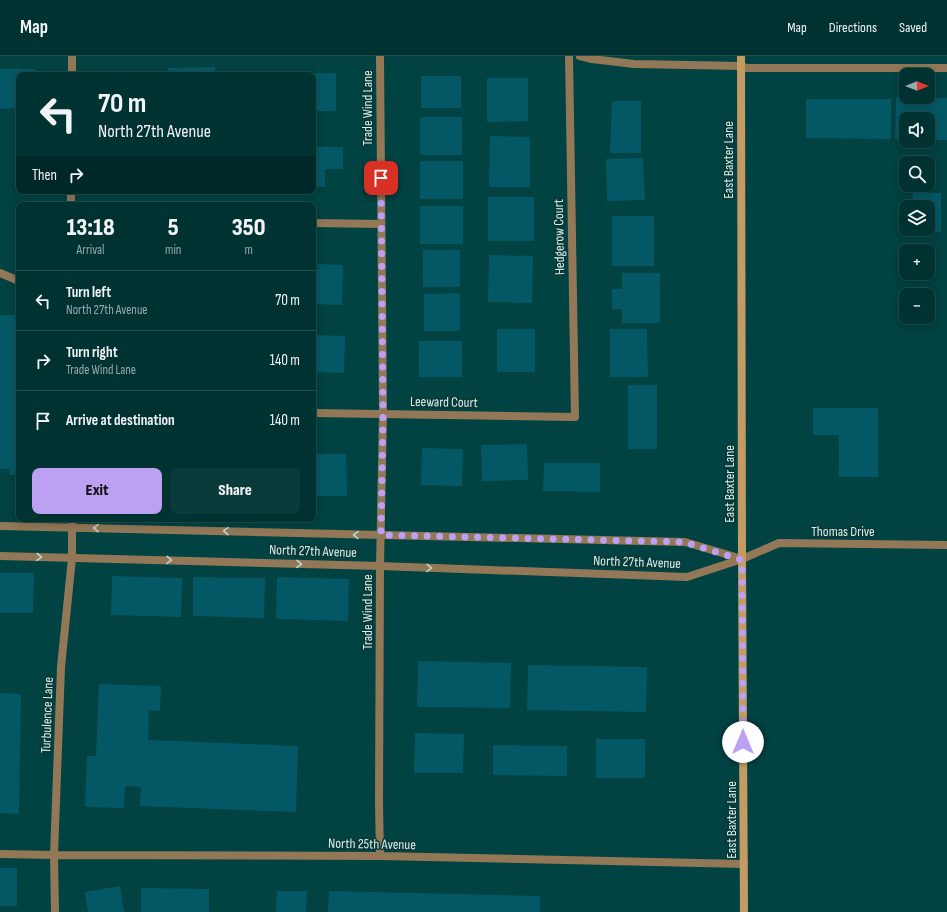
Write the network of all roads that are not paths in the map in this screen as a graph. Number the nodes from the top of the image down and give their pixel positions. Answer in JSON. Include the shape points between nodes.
{"nodes":[{"id":1,"x":72,"y":56,"type":"edge"},
{"id":2,"x":380,"y":56,"type":"edge"},
{"id":3,"x":569,"y":56,"type":"edge"},
{"id":4,"x":580,"y":56,"type":"edge"},
{"id":5,"x":741,"y":56,"type":"edge"},
{"id":6,"x":741,"y":66,"type":"junction"},
{"id":7,"x":947,"y":68,"type":"edge"},
{"id":8,"x":72,"y":72,"type":"edge"},
{"id":9,"x":316,"y":223,"type":"edge"},
{"id":10,"x":381,"y":224,"type":"junction"},
{"id":11,"x":0,"y":273,"type":"edge"},
{"id":12,"x":16,"y":280,"type":"edge"},
{"id":13,"x":316,"y":413,"type":"edge"},
{"id":14,"x":383,"y":414,"type":"junction"},
{"id":15,"x":575,"y":417,"type":"joint"},
{"id":16,"x":72,"y":522,"type":"edge"},
{"id":17,"x":0,"y":526,"type":"edge"},
{"id":18,"x":72,"y":528,"type":"junction"},
{"id":19,"x":381,"y":535,"type":"junction"},
{"id":20,"x":947,"y":545,"type":"edge"},
{"id":21,"x":0,"y":556,"type":"edge"},
{"id":22,"x":72,"y":558,"type":"junction"},
{"id":23,"x":742,"y":560,"type":"junction"},
{"id":24,"x":380,"y":566,"type":"junction"},
{"id":25,"x":0,"y":854,"type":"edge"},
{"id":26,"x":54,"y":856,"type":"junction"},
{"id":27,"x":380,"y":856,"type":"junction"},
{"id":28,"x":744,"y":864,"type":"junction"},
{"id":29,"x":55,"y":912,"type":"edge"},
{"id":30,"x":744,"y":912,"type":"edge"}],
"edges":[{"from":1,"to":8,"type":"street"},
{"from":2,"to":10,"type":"street","name":"Trade Wind Lane"},
{"from":3,"to":15,"type":"street","name":"Hedgerow Court"},
{"from":4,"to":6,"type":"street","via":[[634,64]]},
{"from":5,"to":6,"type":"main road","name":"East Baxter Lane"},
{"from":6,"to":7,"type":"street"},
{"from":6,"to":23,"type":"main road","name":"East Baxter Lane"},
{"from":9,"to":10,"type":"street"},
{"from":10,"to":14,"type":"street","name":"Trade Wind Lane"},
{"from":11,"to":12,"type":"street"},
{"from":13,"to":14,"type":"street","name":"Leeward Court"},
{"from":14,"to":15,"type":"street","name":"Leeward Court"},
{"from":14,"to":19,"type":"street","name":"Trade Wind Lane"},
{"from":16,"to":18,"type":"street","name":"Turbulence Lane"},
{"from":17,"to":18,"type":"street","name":"North 27th Avenue"},
{"from":19,"to":18,"type":"street","name":"North 27th Avenue","one_way":true},
{"from":18,"to":22,"type":"street","name":"Turbulence Lane"},
{"from":19,"to":23,"type":"street","name":"North 27th Avenue","via":[[684,542]]},
{"from":19,"to":24,"type":"street","name":"Trade Wind Lane"},
{"from":20,"to":23,"type":"street","name":"Thomas Drive","via":[[779,543]]},
{"from":21,"to":22,"type":"street","name":"North 27th Avenue","one_way":true},
{"from":22,"to":24,"type":"street","name":"North 27th Avenue","one_way":true},
{"from":22,"to":26,"type":"street","name":"Turbulence Lane","via":[[61,667]]},
{"from":24,"to":23,"type":"street","name":"North 27th Avenue","one_way":true,"via":[[686,577]]},
{"from":23,"to":28,"type":"main road","name":"East Baxter Lane"},
{"from":24,"to":27,"type":"street","name":"Trade Wind Lane"},
{"from":25,"to":26,"type":"street","name":"North 25th Avenue"},
{"from":26,"to":27,"type":"street","name":"North 25th Avenue"},
{"from":26,"to":29,"type":"street","name":"Turbulence Lane"},
{"from":27,"to":28,"type":"street","name":"North 25th Avenue"},
{"from":28,"to":30,"type":"main road","name":"East Baxter Lane"}]}
